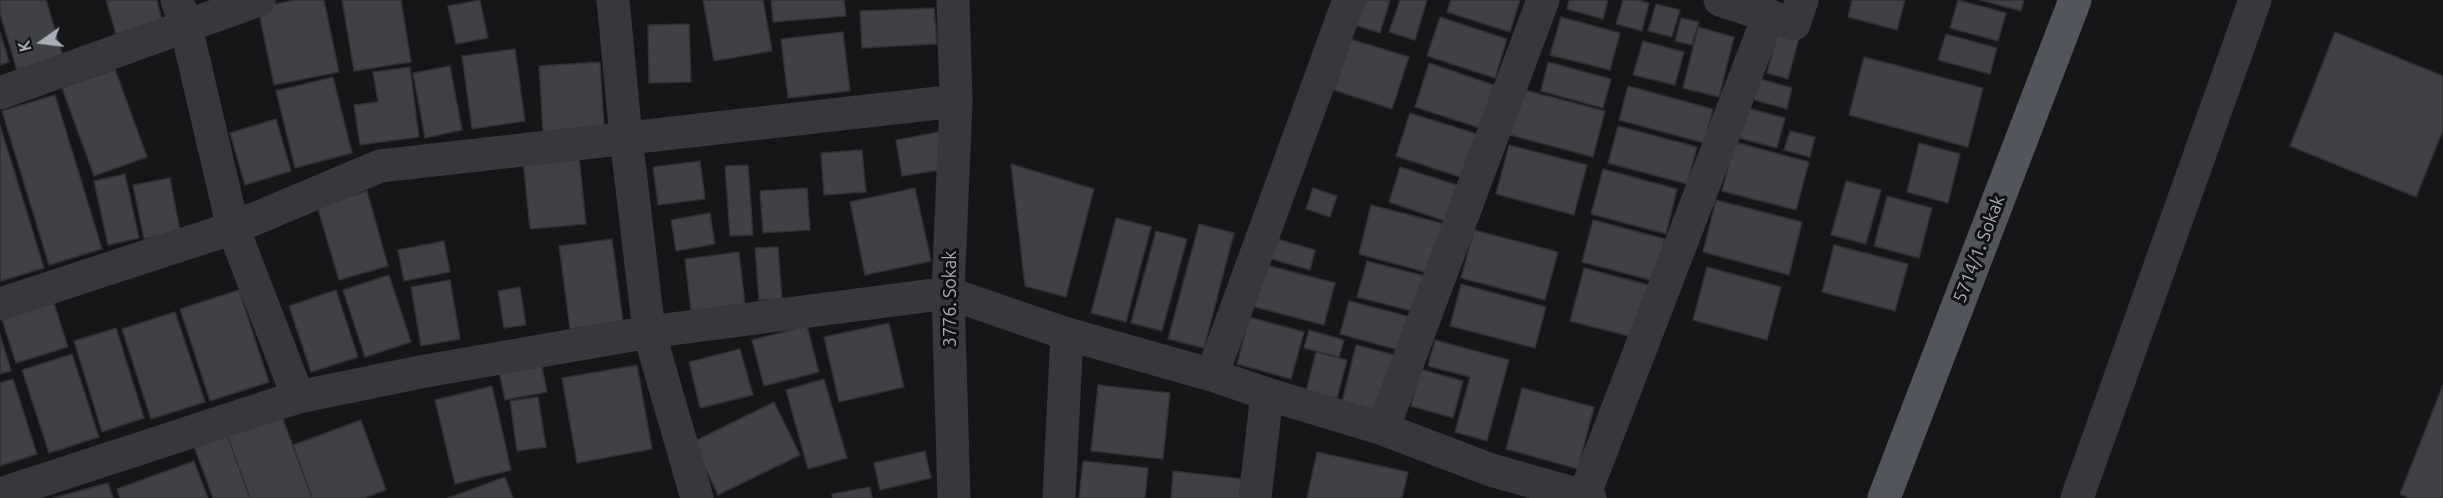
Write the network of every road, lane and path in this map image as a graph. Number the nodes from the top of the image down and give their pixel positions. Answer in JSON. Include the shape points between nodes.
{"nodes":[{"id":1,"x":258,"y":0,"type":"edge"},
{"id":2,"x":613,"y":0,"type":"edge"},
{"id":3,"x":953,"y":0,"type":"edge"},
{"id":4,"x":1349,"y":0,"type":"edge"},
{"id":5,"x":1543,"y":0,"type":"edge"},
{"id":6,"x":1720,"y":0,"type":"edge"},
{"id":7,"x":1802,"y":0,"type":"edge"},
{"id":8,"x":2075,"y":0,"type":"edge"},
{"id":9,"x":2255,"y":0,"type":"edge"},
{"id":10,"x":182,"y":13,"type":"edge"},
{"id":11,"x":1769,"y":15,"type":"junction"},
{"id":12,"x":0,"y":93,"type":"edge"},
{"id":13,"x":956,"y":101,"type":"junction"},
{"id":14,"x":626,"y":137,"type":"junction"},
{"id":15,"x":232,"y":228,"type":"junction"},
{"id":16,"x":948,"y":293,"type":"junction"},
{"id":17,"x":0,"y":304,"type":"edge"},
{"id":18,"x":649,"y":332,"type":"junction"},
{"id":19,"x":1067,"y":334,"type":"junction"},
{"id":20,"x":1212,"y":375,"type":"junction"},
{"id":21,"x":1267,"y":394,"type":"junction"},
{"id":22,"x":298,"y":397,"type":"junction"},
{"id":23,"x":1383,"y":429,"type":"junction"},
{"id":24,"x":1489,"y":484,"type":"edge"},
{"id":25,"x":0,"y":494,"type":"edge"},
{"id":26,"x":1587,"y":497,"type":"edge"},
{"id":27,"x":697,"y":498,"type":"edge"},
{"id":28,"x":954,"y":498,"type":"edge"},
{"id":29,"x":1059,"y":498,"type":"edge"},
{"id":30,"x":1256,"y":498,"type":"edge"},
{"id":31,"x":1884,"y":498,"type":"edge"},
{"id":32,"x":2077,"y":498,"type":"edge"}],
"edges":[{"from":1,"to":10,"type":"street"},
{"from":2,"to":14,"type":"street"},
{"from":3,"to":13,"type":"street","name":"3776. Sokak"},
{"from":4,"to":20,"type":"street"},
{"from":5,"to":23,"type":"street"},
{"from":6,"to":11,"type":"street"},
{"from":7,"to":11,"type":"street","via":[[1794,24]]},
{"from":8,"to":31,"type":"main road","name":"5714/1. Sokak"},
{"from":9,"to":32,"type":"street"},
{"from":10,"to":12,"type":"street"},
{"from":10,"to":15,"type":"street"},
{"from":11,"to":26,"type":"street"},
{"from":13,"to":14,"type":"street"},
{"from":13,"to":16,"type":"street","name":"3776. Sokak"},
{"from":14,"to":15,"type":"street","via":[[380,166]]},
{"from":14,"to":18,"type":"street"},
{"from":15,"to":17,"type":"street"},
{"from":15,"to":22,"type":"street"},
{"from":16,"to":18,"type":"street"},
{"from":16,"to":19,"type":"street"},
{"from":16,"to":28,"type":"street","name":"3776. Sokak"},
{"from":18,"to":22,"type":"street"},
{"from":18,"to":27,"type":"street"},
{"from":19,"to":20,"type":"street"},
{"from":19,"to":29,"type":"street"},
{"from":20,"to":21,"type":"street"},
{"from":21,"to":23,"type":"street"},
{"from":21,"to":30,"type":"street"},
{"from":22,"to":25,"type":"street"},
{"from":23,"to":24,"type":"street"},
{"from":24,"to":26,"type":"street"}]}
